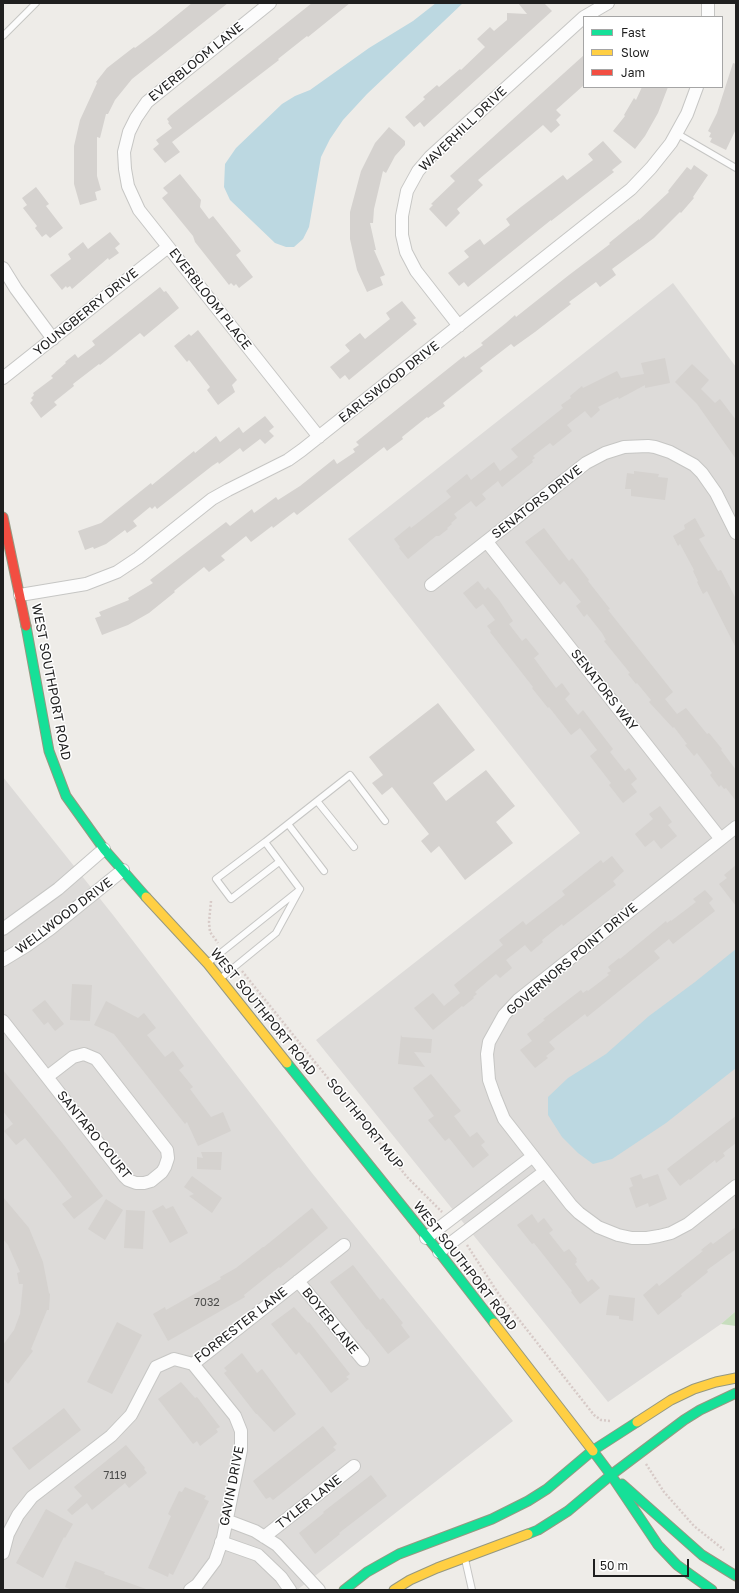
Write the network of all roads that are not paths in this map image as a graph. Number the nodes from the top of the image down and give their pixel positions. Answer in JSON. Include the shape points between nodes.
{"nodes":[{"id":1,"x":36,"y":3,"type":"edge"},
{"id":2,"x":270,"y":3,"type":"edge"},
{"id":3,"x":608,"y":3,"type":"edge"},
{"id":4,"x":708,"y":3,"type":"edge"},
{"id":5,"x":586,"y":16,"type":"edge"},
{"id":6,"x":708,"y":16,"type":"edge"},
{"id":7,"x":583,"y":18,"type":"edge"},
{"id":8,"x":3,"y":36,"type":"edge"},
{"id":9,"x":697,"y":88,"type":"edge"},
{"id":10,"x":676,"y":134,"type":"junction"},
{"id":11,"x":124,"y":152,"type":"joint"},
{"id":12,"x":736,"y":168,"type":"edge"},
{"id":13,"x":168,"y":247,"type":"junction"},
{"id":14,"x":3,"y":268,"type":"edge"},
{"id":15,"x":459,"y":326,"type":"junction"},
{"id":16,"x":53,"y":339,"type":"junction"},
{"id":17,"x":3,"y":378,"type":"edge"},
{"id":18,"x":319,"y":437,"type":"junction"},
{"id":19,"x":3,"y":517,"type":"edge"},
{"id":20,"x":736,"y":533,"type":"edge"},
{"id":21,"x":486,"y":542,"type":"junction"},
{"id":22,"x":431,"y":585,"type":"dead end"},
{"id":23,"x":20,"y":595,"type":"junction"},
{"id":24,"x":317,"y":801,"type":"junction"},
{"id":25,"x":385,"y":821,"type":"dead end"},
{"id":26,"x":288,"y":824,"type":"junction"},
{"id":27,"x":736,"y":827,"type":"edge"},
{"id":28,"x":720,"y":838,"type":"junction"},
{"id":29,"x":265,"y":842,"type":"junction"},
{"id":30,"x":354,"y":847,"type":"dead end"},
{"id":31,"x":104,"y":848,"type":"junction"},
{"id":32,"x":279,"y":862,"type":"junction"},
{"id":33,"x":123,"y":870,"type":"junction"},
{"id":34,"x":324,"y":871,"type":"dead end"},
{"id":35,"x":300,"y":889,"type":"junction"},
{"id":36,"x":3,"y":928,"type":"edge"},
{"id":37,"x":3,"y":960,"type":"edge"},
{"id":38,"x":208,"y":964,"type":"junction"},
{"id":39,"x":220,"y":979,"type":"junction"},
{"id":40,"x":3,"y":1021,"type":"edge"},
{"id":41,"x":47,"y":1077,"type":"junction"},
{"id":42,"x":533,"y":1156,"type":"junction"},
{"id":43,"x":544,"y":1172,"type":"junction"},
{"id":44,"x":736,"y":1186,"type":"edge"},
{"id":45,"x":426,"y":1238,"type":"junction"},
{"id":46,"x":344,"y":1245,"type":"dead end"},
{"id":47,"x":439,"y":1252,"type":"junction"},
{"id":48,"x":298,"y":1281,"type":"junction"},
{"id":49,"x":363,"y":1360,"type":"dead end"},
{"id":50,"x":193,"y":1364,"type":"junction"},
{"id":51,"x":736,"y":1378,"type":"edge"},
{"id":52,"x":736,"y":1393,"type":"edge"},
{"id":53,"x":592,"y":1451,"type":"junction"},
{"id":54,"x":354,"y":1466,"type":"dead end"},
{"id":55,"x":611,"y":1475,"type":"junction"},
{"id":56,"x":226,"y":1520,"type":"junction"},
{"id":57,"x":264,"y":1537,"type":"junction"},
{"id":58,"x":221,"y":1542,"type":"junction"},
{"id":59,"x":3,"y":1552,"type":"edge"},
{"id":60,"x":465,"y":1559,"type":"junction"},
{"id":61,"x":736,"y":1576,"type":"edge"},
{"id":62,"x":190,"y":1590,"type":"edge"},
{"id":63,"x":290,"y":1590,"type":"edge"},
{"id":64,"x":319,"y":1590,"type":"edge"},
{"id":65,"x":344,"y":1590,"type":"edge"},
{"id":66,"x":394,"y":1590,"type":"edge"},
{"id":67,"x":472,"y":1590,"type":"edge"},
{"id":68,"x":712,"y":1590,"type":"edge"}],
"edges":[{"from":1,"to":8,"type":"lane"},
{"from":2,"to":11,"type":"street","name":"EVERBLOOM LANE","via":[[147,102],[134,121]]},
{"from":3,"to":5,"type":"street","name":"WAVERHILL DRIVE"},
{"from":4,"to":6,"type":"street"},
{"from":7,"to":15,"type":"street","name":"WAVERHILL DRIVE","via":[[430,157],[418,171],[407,191],[402,216],[402,235],[406,252],[416,271]]},
{"from":9,"to":10,"type":"street","name":"EARLSWOOD DRIVE"},
{"from":10,"to":12,"type":"lane"},
{"from":10,"to":15,"type":"street","name":"EARLSWOOD DRIVE","via":[[660,158],[631,189]]},
{"from":11,"to":13,"type":"street","name":"EVERBLOOM PLACE","via":[[126,181],[132,198],[138,210]]},
{"from":13,"to":16,"type":"street","name":"YOUNGBERRY DRIVE"},
{"from":13,"to":18,"type":"street","name":"EVERBLOOM PLACE"},
{"from":14,"to":16,"type":"street"},
{"from":15,"to":18,"type":"street","name":"EARLSWOOD DRIVE"},
{"from":16,"to":17,"type":"street","name":"YOUNGBERRY DRIVE"},
{"from":18,"to":23,"type":"street","name":"EARLSWOOD DRIVE","via":[[288,460],[212,499],[117,572],[86,584]]},
{"from":19,"to":23,"type":"main road","name":"WEST SOUTHPORT ROAD"},
{"from":20,"to":21,"type":"street","name":"SENATORS DRIVE","via":[[716,493],[702,473],[684,459],[648,446],[624,447],[596,457]]},
{"from":21,"to":22,"type":"street","name":"SENATORS DRIVE"},
{"from":21,"to":28,"type":"street","name":"SENATORS WAY"},
{"from":23,"to":31,"type":"main road","name":"WEST SOUTHPORT ROAD","via":[[49,751],[66,796]]},
{"from":24,"to":25,"type":"lane","via":[[350,775]]},
{"from":24,"to":26,"type":"lane"},
{"from":24,"to":30,"type":"lane"},
{"from":26,"to":29,"type":"lane"},
{"from":26,"to":34,"type":"lane"},
{"from":27,"to":28,"type":"street","name":"GOVERNORS POINT DRIVE"},
{"from":28,"to":42,"type":"street","name":"GOVERNORS POINT DRIVE","via":[[524,996],[504,1015],[489,1042],[489,1080],[504,1119]]},
{"from":29,"to":32,"type":"lane"},
{"from":29,"to":32,"type":"lane","via":[[216,879],[231,899]]},
{"from":31,"to":33,"type":"main road","name":"WEST SOUTHPORT ROAD"},
{"from":31,"to":36,"type":"street","name":"WELLWOOD DRIVE","via":[[58,889]]},
{"from":32,"to":35,"type":"lane"},
{"from":33,"to":37,"type":"street","name":"WELLWOOD DRIVE","via":[[50,930]]},
{"from":33,"to":38,"type":"main road","name":"WEST SOUTHPORT ROAD"},
{"from":35,"to":38,"type":"lane"},
{"from":35,"to":39,"type":"lane","via":[[276,933]]},
{"from":38,"to":39,"type":"main road","name":"WEST SOUTHPORT ROAD"},
{"from":39,"to":45,"type":"main road","name":"WEST SOUTHPORT ROAD"},
{"from":40,"to":41,"type":"street","name":"SANTARO COURT"},
{"from":41,"to":41,"type":"street","name":"SANTARO COURT","via":[[128,1180],[136,1183],[147,1182],[163,1170],[168,1158],[167,1150],[96,1059],[86,1054],[75,1056]]},
{"from":42,"to":43,"type":"street","name":"GOVERNORS POINT DRIVE"},
{"from":42,"to":45,"type":"street"},
{"from":43,"to":44,"type":"street","name":"GOVERNORS POINT DRIVE","via":[[571,1205],[591,1223],[632,1238],[659,1236],[678,1229],[691,1222]]},
{"from":43,"to":47,"type":"street"},
{"from":45,"to":47,"type":"main road","name":"WEST SOUTHPORT ROAD"},
{"from":46,"to":48,"type":"street","name":"FORRESTER LANE"},
{"from":47,"to":53,"type":"main road","name":"WEST SOUTHPORT ROAD"},
{"from":48,"to":49,"type":"street","name":"BOYER LANE"},
{"from":48,"to":50,"type":"street","name":"FORRESTER LANE"},
{"from":50,"to":56,"type":"street","name":"GAVIN DRIVE","via":[[235,1416],[241,1430],[241,1450]]},
{"from":50,"to":59,"type":"street","name":"FORRESTER LANE","via":[[174,1359],[156,1367],[131,1415],[111,1436],[32,1497],[18,1515],[8,1534]]},
{"from":51,"to":53,"type":"main road","via":[[694,1389],[671,1400]]},
{"from":52,"to":55,"type":"main road","via":[[684,1420]]},
{"from":53,"to":55,"type":"main road","name":"WEST SOUTHPORT ROAD"},
{"from":53,"to":65,"type":"main road","via":[[547,1489],[528,1501],[492,1519],[399,1554]]},
{"from":54,"to":57,"type":"street","name":"TYLER LANE"},
{"from":55,"to":60,"type":"main road","via":[[568,1511],[538,1530]]},
{"from":55,"to":61,"type":"main road","name":"WEST SOUTHPORT ROAD","via":[[697,1551]]},
{"from":55,"to":68,"type":"main road","name":"WEST SOUTHPORT ROAD","via":[[658,1545],[677,1565]]},
{"from":56,"to":57,"type":"street"},
{"from":56,"to":58,"type":"street","name":"GAVIN DRIVE"},
{"from":57,"to":64,"type":"street","via":[[277,1545]]},
{"from":58,"to":62,"type":"street","name":"GAVIN DRIVE","via":[[215,1561],[197,1585]]},
{"from":58,"to":63,"type":"street","via":[[258,1555]]},
{"from":60,"to":66,"type":"main road","via":[[432,1570]]},
{"from":60,"to":67,"type":"lane"}]}
